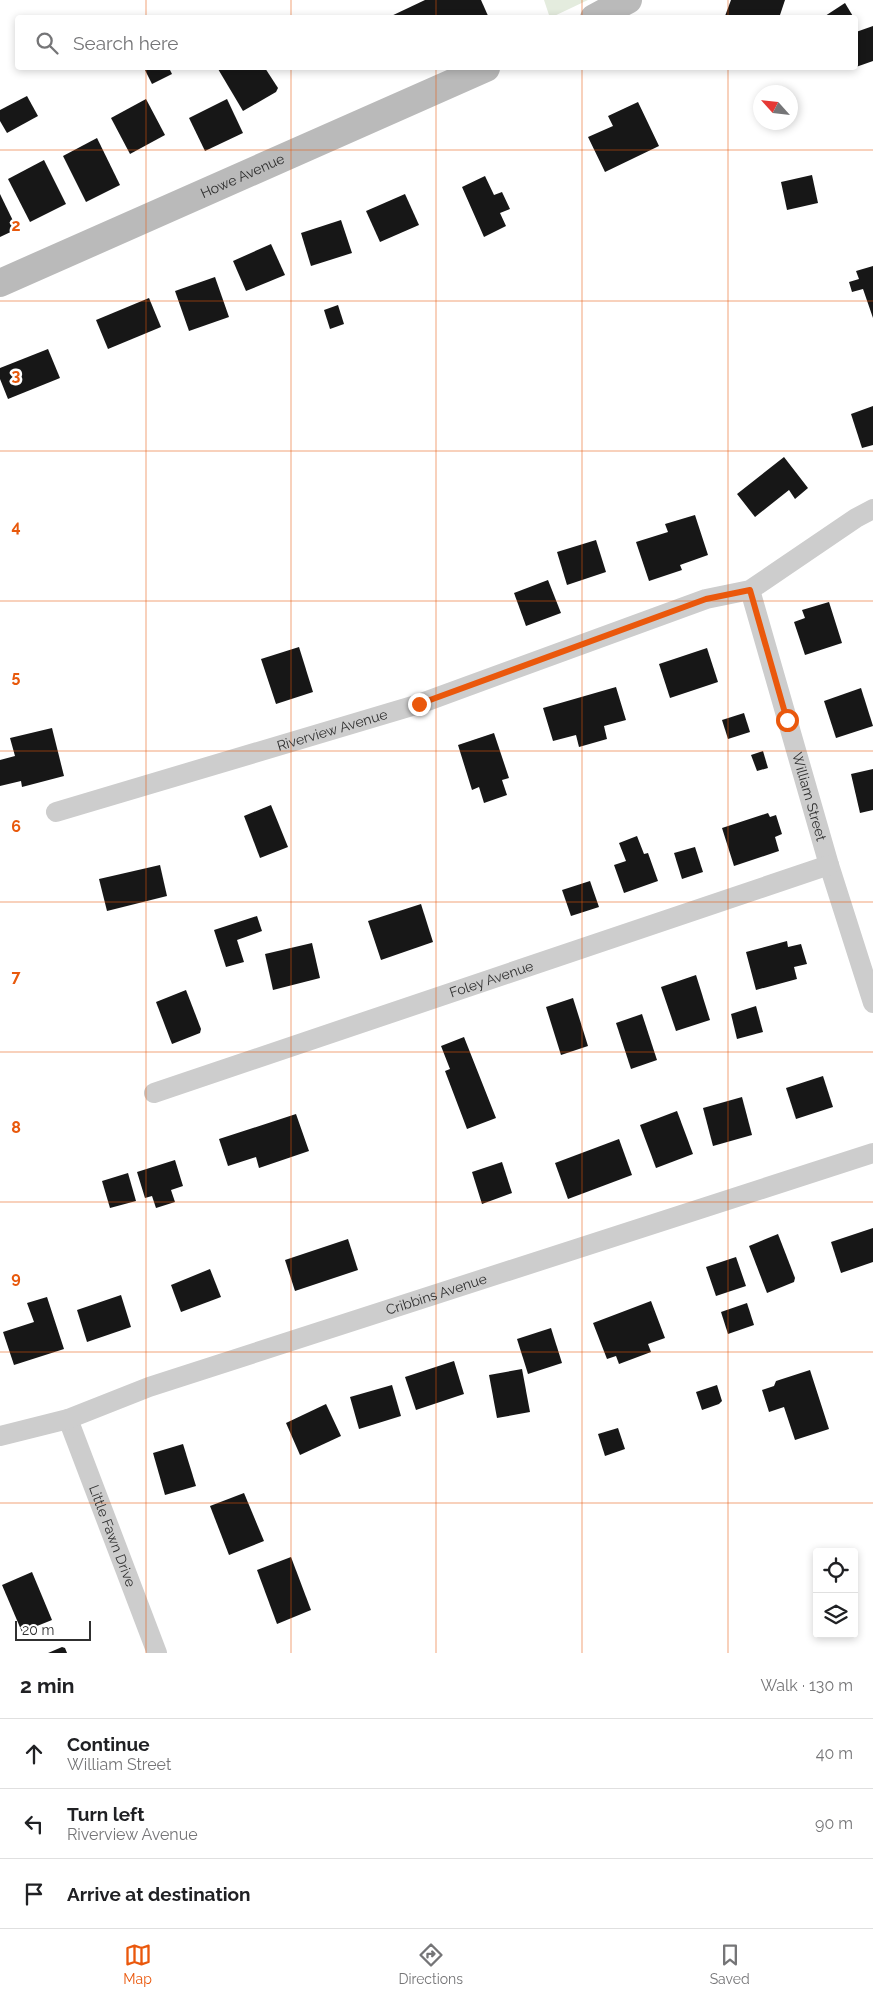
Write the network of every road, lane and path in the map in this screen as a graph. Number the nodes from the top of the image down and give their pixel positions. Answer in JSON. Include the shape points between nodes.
{"nodes":[{"id":1,"x":628,"y":0,"type":"edge"},
{"id":2,"x":600,"y":15,"type":"edge"},
{"id":3,"x":481,"y":70,"type":"edge"},
{"id":4,"x":0,"y":283,"type":"edge"},
{"id":5,"x":873,"y":509,"type":"edge"},
{"id":6,"x":750,"y":590,"type":"junction"},
{"id":7,"x":56,"y":812,"type":"dead end"},
{"id":8,"x":829,"y":865,"type":"junction"},
{"id":9,"x":873,"y":1003,"type":"edge"},
{"id":10,"x":154,"y":1093,"type":"dead end"},
{"id":11,"x":873,"y":1153,"type":"edge"},
{"id":12,"x":68,"y":1419,"type":"junction"},
{"id":13,"x":0,"y":1436,"type":"edge"},
{"id":14,"x":158,"y":1653,"type":"edge"}],
"edges":[{"from":1,"to":2,"type":"main road"},
{"from":3,"to":4,"type":"main road","name":"Howe Avenue"},
{"from":5,"to":6,"type":"street","name":"Riverview Avenue"},
{"from":6,"to":7,"type":"street","name":"Riverview Avenue","via":[[706,599],[419,704]]},
{"from":6,"to":8,"type":"street","name":"William Street"},
{"from":8,"to":9,"type":"street","name":"William Street"},
{"from":8,"to":10,"type":"street","name":"Foley Avenue"},
{"from":11,"to":12,"type":"street","name":"Cribbins Avenue","via":[[159,1384]]},
{"from":12,"to":13,"type":"street","name":"Cribbins Avenue"},
{"from":12,"to":14,"type":"street","name":"Little Fawn Drive"}]}
